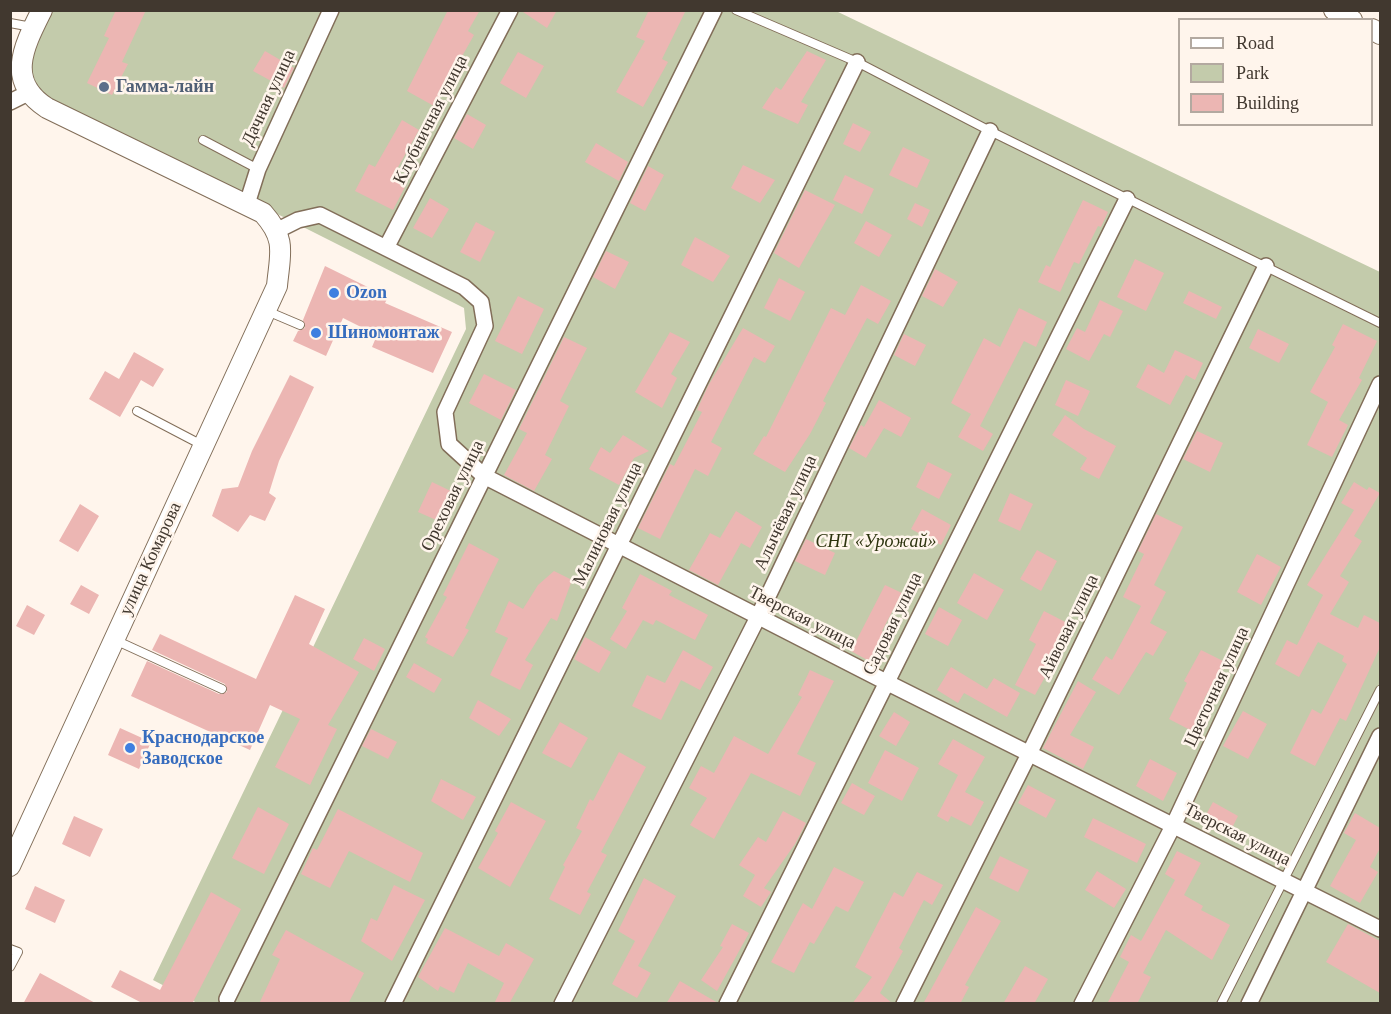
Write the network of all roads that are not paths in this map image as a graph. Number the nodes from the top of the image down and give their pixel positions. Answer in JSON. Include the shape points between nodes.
{"nodes":[{"id":1,"x":331,"y":10,"type":"edge"},
{"id":2,"x":510,"y":10,"type":"edge"},
{"id":3,"x":714,"y":10,"type":"edge"},
{"id":4,"x":735,"y":10,"type":"edge"},
{"id":5,"x":1334,"y":10,"type":"edge"},
{"id":6,"x":1348,"y":18,"type":"edge"},
{"id":7,"x":38,"y":19,"type":"edge"},
{"id":8,"x":10,"y":23,"type":"edge"},
{"id":9,"x":856,"y":62,"type":"junction"},
{"id":10,"x":28,"y":93,"type":"junction"},
{"id":11,"x":10,"y":102,"type":"edge"},
{"id":12,"x":990,"y":131,"type":"junction"},
{"id":13,"x":203,"y":140,"type":"dead end"},
{"id":14,"x":258,"y":169,"type":"junction"},
{"id":15,"x":1127,"y":199,"type":"junction"},
{"id":16,"x":247,"y":204,"type":"junction"},
{"id":17,"x":279,"y":239,"type":"junction"},
{"id":18,"x":386,"y":248,"type":"junction"},
{"id":19,"x":1266,"y":266,"type":"junction"},
{"id":20,"x":266,"y":310,"type":"junction"},
{"id":21,"x":1380,"y":323,"type":"edge"},
{"id":22,"x":300,"y":325,"type":"dead end"},
{"id":23,"x":1380,"y":384,"type":"edge"},
{"id":24,"x":137,"y":411,"type":"dead end"},
{"id":25,"x":203,"y":446,"type":"junction"},
{"id":26,"x":484,"y":476,"type":"junction"},
{"id":27,"x":620,"y":544,"type":"junction"},
{"id":28,"x":758,"y":617,"type":"junction"},
{"id":29,"x":114,"y":639,"type":"junction"},
{"id":30,"x":886,"y":682,"type":"junction"},
{"id":31,"x":222,"y":689,"type":"dead end"},
{"id":32,"x":1380,"y":690,"type":"edge"},
{"id":33,"x":1380,"y":736,"type":"edge"},
{"id":34,"x":1030,"y":752,"type":"junction"},
{"id":35,"x":1174,"y":824,"type":"junction"},
{"id":36,"x":10,"y":866,"type":"edge"},
{"id":37,"x":1284,"y":881,"type":"junction"},
{"id":38,"x":1305,"y":892,"type":"junction"},
{"id":39,"x":1380,"y":929,"type":"edge"},
{"id":40,"x":10,"y":949,"type":"edge"},
{"id":41,"x":10,"y":967,"type":"edge"},
{"id":42,"x":227,"y":999,"type":"dead end"},
{"id":43,"x":393,"y":1004,"type":"edge"},
{"id":44,"x":562,"y":1004,"type":"edge"},
{"id":45,"x":727,"y":1004,"type":"edge"},
{"id":46,"x":904,"y":1004,"type":"edge"},
{"id":47,"x":1082,"y":1004,"type":"edge"},
{"id":48,"x":1221,"y":1004,"type":"edge"},
{"id":49,"x":1249,"y":1004,"type":"edge"}],
"edges":[{"from":1,"to":14,"type":"street","name":"Дачная улица"},
{"from":2,"to":18,"type":"street","name":"Клубничная улица"},
{"from":3,"to":26,"type":"street","name":"Ореховая улица"},
{"from":4,"to":9,"type":"lane"},
{"from":5,"to":6,"type":"street"},
{"from":7,"to":8,"type":"lane"},
{"from":7,"to":10,"type":"street","via":[[21,61]]},
{"from":9,"to":12,"type":"lane"},
{"from":9,"to":27,"type":"street","name":"Малиновая улица"},
{"from":10,"to":11,"type":"street"},
{"from":10,"to":16,"type":"street","via":[[47,108]]},
{"from":12,"to":15,"type":"lane"},
{"from":12,"to":28,"type":"street","name":"Алычёвая улица"},
{"from":13,"to":14,"type":"lane"},
{"from":14,"to":16,"type":"street","name":"Дачная улица"},
{"from":15,"to":19,"type":"lane"},
{"from":15,"to":30,"type":"street","name":"Садовая улица"},
{"from":16,"to":17,"type":"street","via":[[263,213]]},
{"from":17,"to":18,"type":"street","name":"Тверская улица","via":[[298,220],[320,215]]},
{"from":17,"to":20,"type":"street","name":"улица Комарова","via":[[277,286]]},
{"from":18,"to":26,"type":"street","name":"Тверская улица","via":[[464,287],[480,302],[485,326],[445,412],[448,444]]},
{"from":19,"to":21,"type":"lane"},
{"from":19,"to":34,"type":"street","name":"Айвовая улица"},
{"from":20,"to":22,"type":"lane"},
{"from":20,"to":25,"type":"street","name":"улица Комарова"},
{"from":23,"to":35,"type":"street","name":"Цветочная улица"},
{"from":24,"to":25,"type":"lane"},
{"from":25,"to":29,"type":"street","name":"улица Комарова"},
{"from":26,"to":27,"type":"street","name":"Тверская улица"},
{"from":26,"to":42,"type":"street","name":"Ореховая улица"},
{"from":27,"to":28,"type":"street","name":"Тверская улица"},
{"from":27,"to":43,"type":"street","name":"Малиновая улица"},
{"from":28,"to":30,"type":"street","name":"Тверская улица"},
{"from":28,"to":44,"type":"street","name":"Алычёвая улица"},
{"from":29,"to":31,"type":"lane"},
{"from":29,"to":36,"type":"street","name":"улица Комарова"},
{"from":30,"to":34,"type":"street","name":"Тверская улица"},
{"from":30,"to":45,"type":"street","name":"Садовая улица"},
{"from":32,"to":37,"type":"lane"},
{"from":33,"to":38,"type":"street"},
{"from":34,"to":35,"type":"street","name":"Тверская улица"},
{"from":34,"to":46,"type":"street","name":"Айвовая улица"},
{"from":35,"to":37,"type":"street","name":"Тверская улица"},
{"from":35,"to":47,"type":"street","name":"Цветочная улица"},
{"from":37,"to":38,"type":"street","name":"Тверская улица"},
{"from":37,"to":48,"type":"lane"},
{"from":38,"to":39,"type":"street","name":"Тверская улица"},
{"from":38,"to":49,"type":"street"},
{"from":40,"to":41,"type":"lane","via":[[18,952]]}]}
